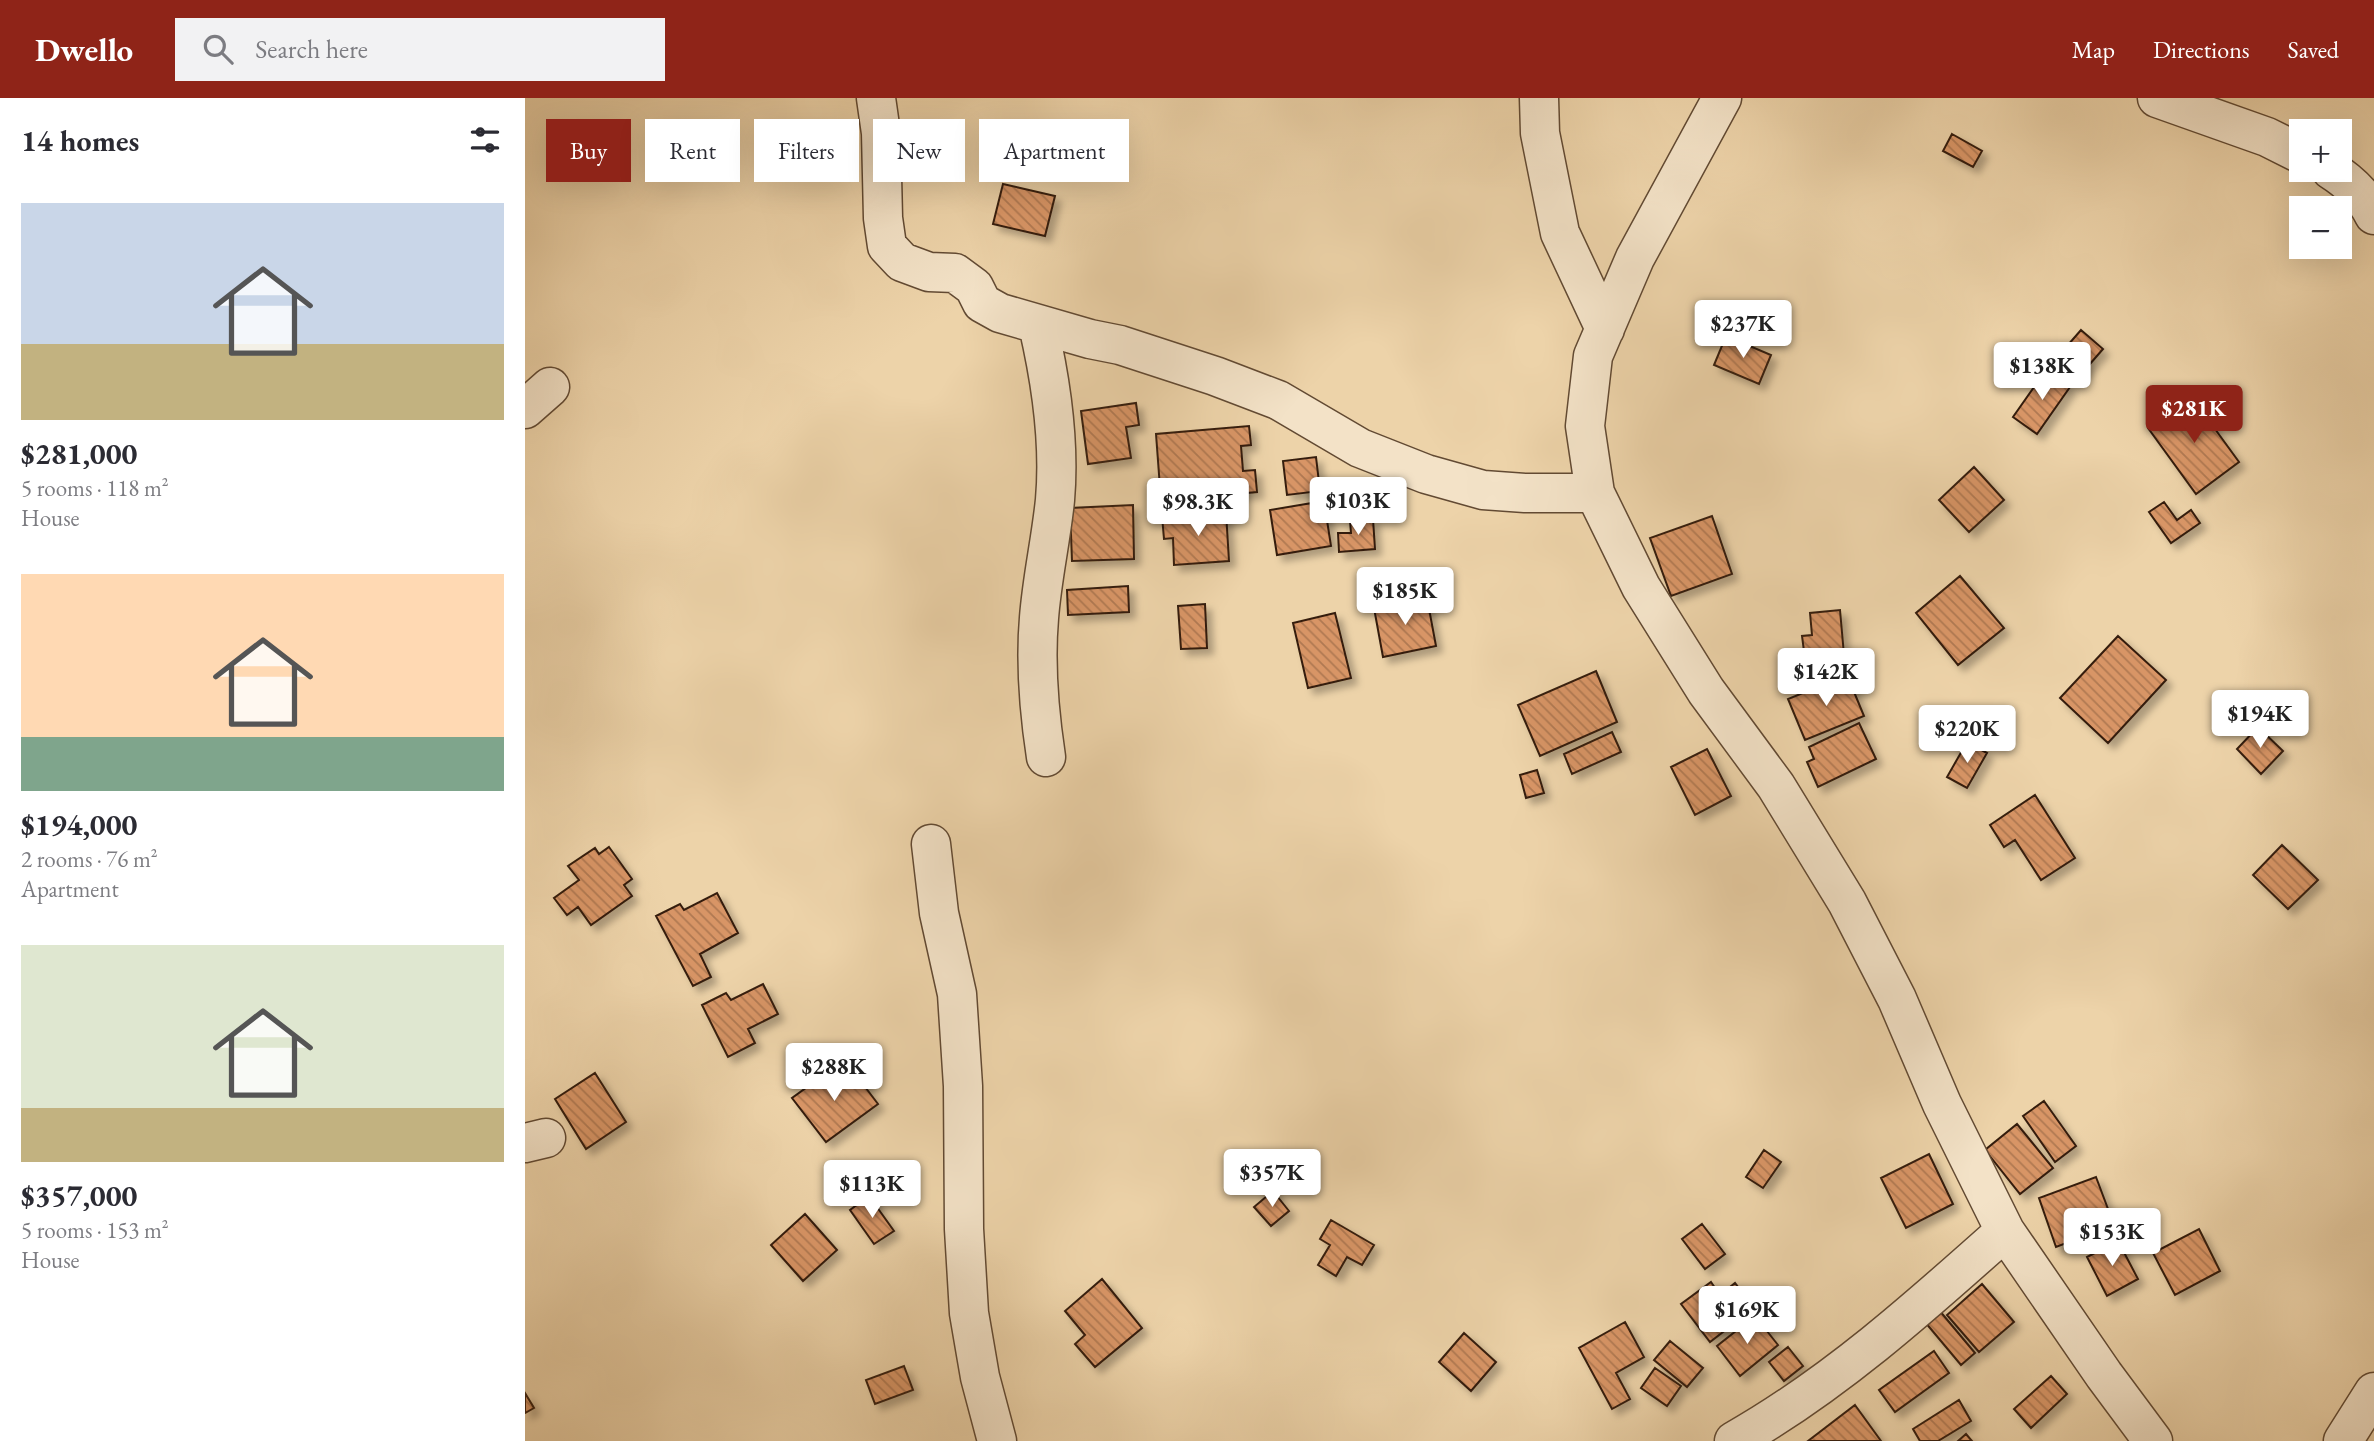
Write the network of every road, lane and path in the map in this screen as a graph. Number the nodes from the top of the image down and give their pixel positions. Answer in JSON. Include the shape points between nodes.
{"nodes":[{"id":1,"x":876,"y":98,"type":"edge"},
{"id":2,"x":1539,"y":98,"type":"edge"},
{"id":3,"x":1721,"y":98,"type":"edge"},
{"id":4,"x":2157,"y":98,"type":"edge"},
{"id":5,"x":2289,"y":148,"type":"edge"},
{"id":6,"x":2350,"y":182,"type":"edge"},
{"id":7,"x":2374,"y":215,"type":"edge"},
{"id":8,"x":1038,"y":325,"type":"junction"},
{"id":9,"x":1605,"y":329,"type":"junction"},
{"id":10,"x":1595,"y":493,"type":"junction"},
{"id":11,"x":1046,"y":757,"type":"dead end"},
{"id":12,"x":931,"y":844,"type":"dead end"},
{"id":13,"x":2005,"y":1231,"type":"junction"},
{"id":14,"x":2374,"y":1392,"type":"edge"},
{"id":15,"x":997,"y":1441,"type":"edge"},
{"id":16,"x":1734,"y":1441,"type":"edge"},
{"id":17,"x":2153,"y":1441,"type":"edge"},
{"id":18,"x":2343,"y":1441,"type":"edge"}],
"edges":[{"from":1,"to":8,"type":"street","via":[[887,246],[902,262],[955,273],[974,286],[982,303]]},
{"from":2,"to":9,"type":"street","via":[[1540,133],[1560,233]]},
{"from":3,"to":9,"type":"street","via":[[1635,258]]},
{"from":4,"to":5,"type":"street"},
{"from":6,"to":7,"type":"street"},
{"from":8,"to":10,"type":"street","via":[[1215,376],[1277,400],[1360,448],[1426,474],[1483,490]]},
{"from":8,"to":11,"type":"street","via":[[1049,370],[1056,459],[1037,665]]},
{"from":9,"to":10,"type":"street","via":[[1593,356],[1585,426]]},
{"from":10,"to":13,"type":"street","via":[[1641,587],[1706,691],[1776,786],[1847,902]]},
{"from":12,"to":15,"type":"street","via":[[939,914],[957,994],[969,1313]]},
{"from":13,"to":16,"type":"street","via":[[1873,1344]]},
{"from":13,"to":17,"type":"street"},
{"from":14,"to":18,"type":"street"}]}
